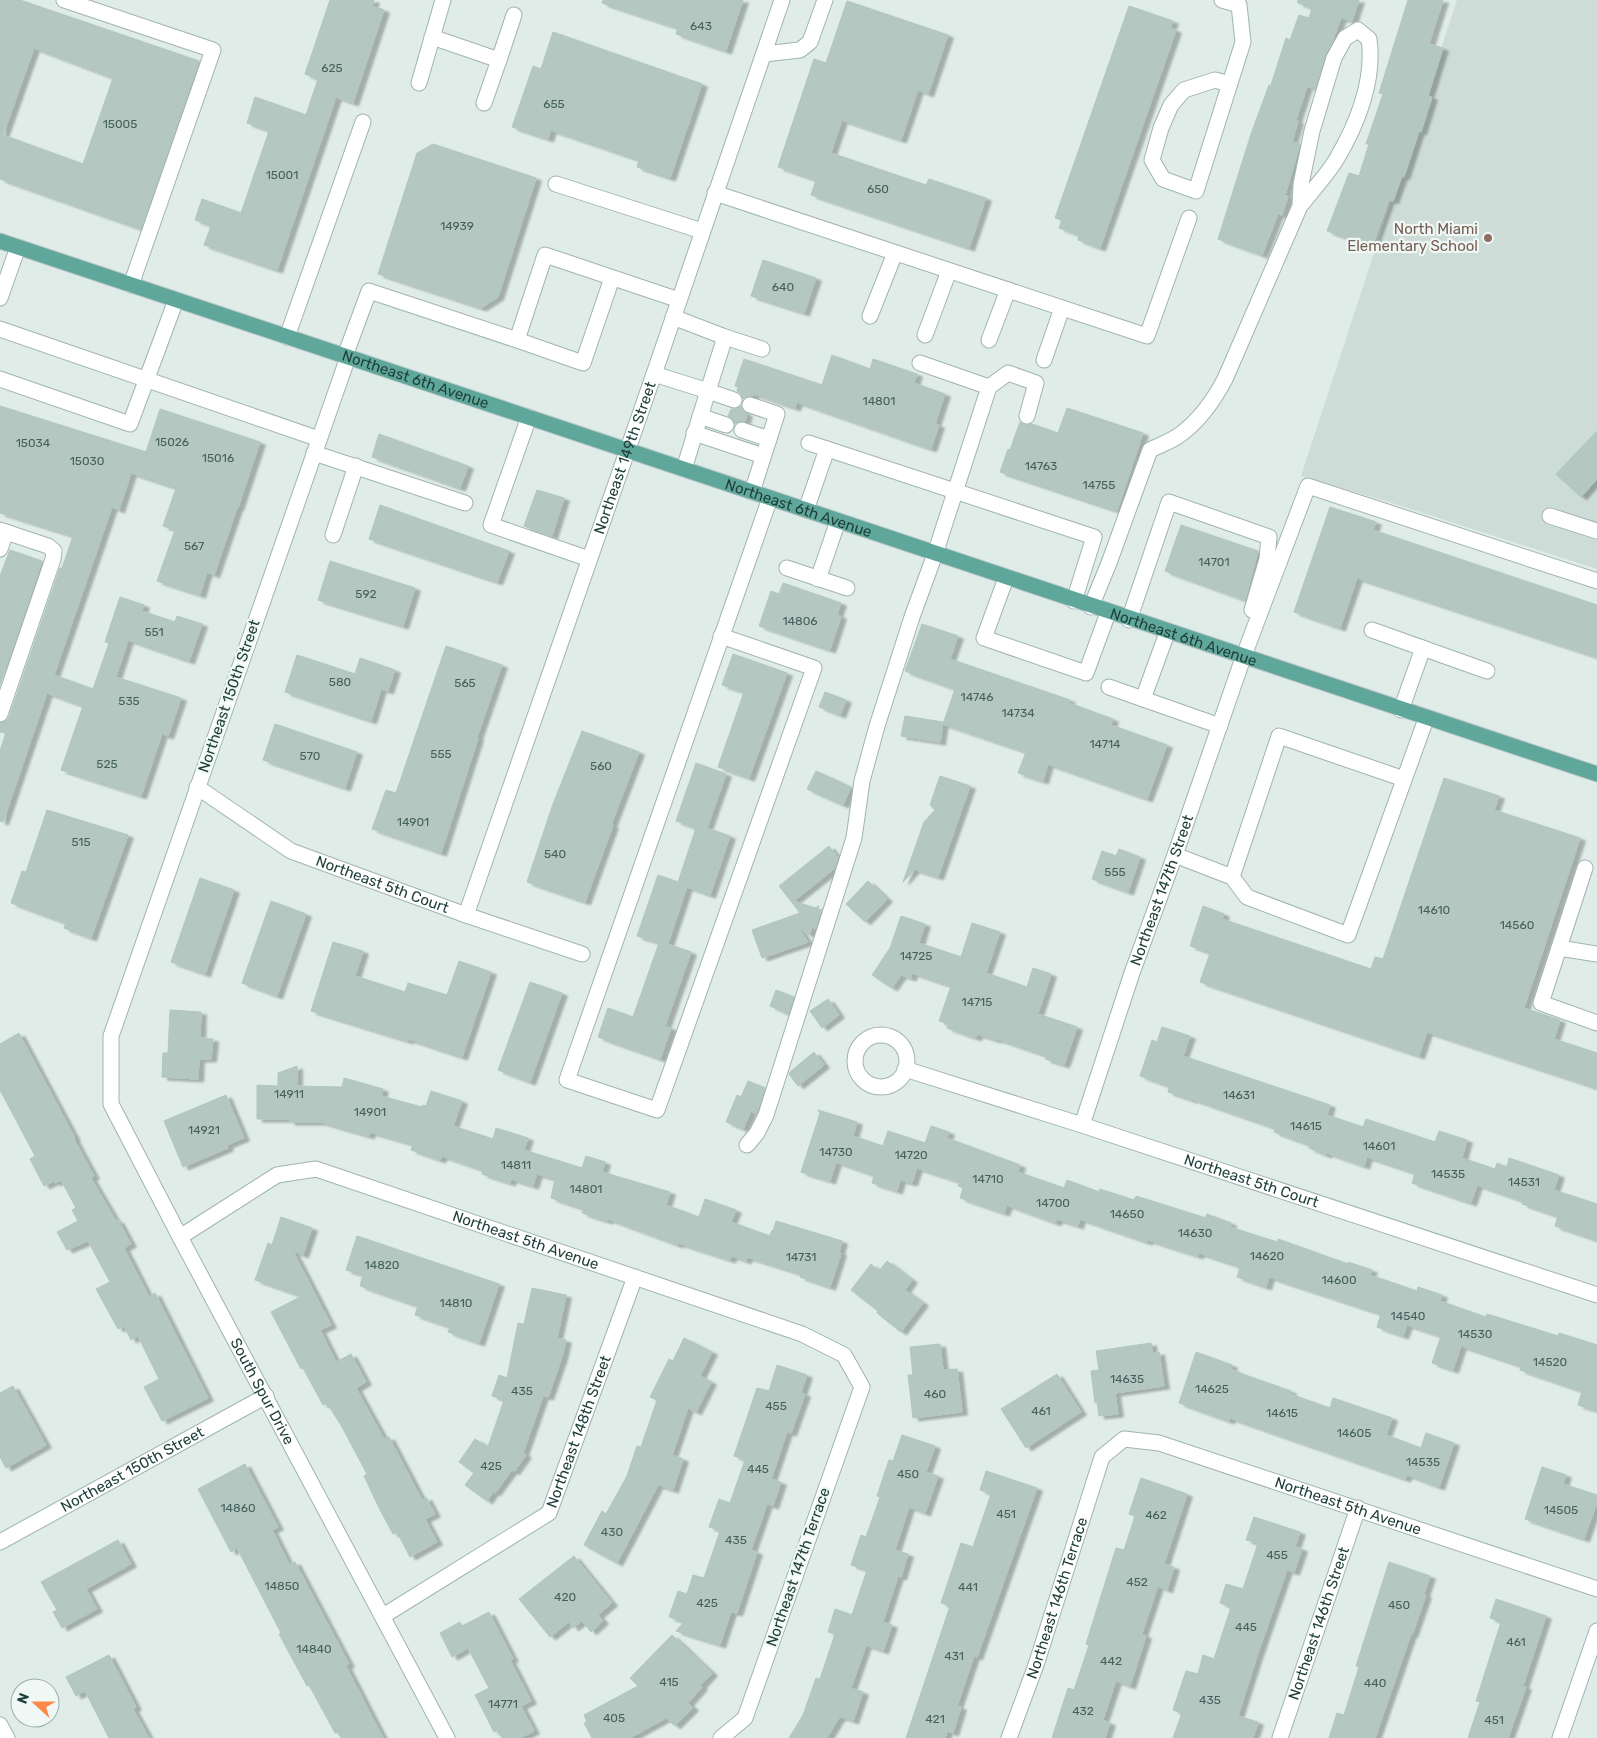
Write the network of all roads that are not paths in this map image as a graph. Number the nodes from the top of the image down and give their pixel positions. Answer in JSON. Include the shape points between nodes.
{"nodes":[{"id":1,"x":64,"y":0,"type":"edge"},
{"id":2,"x":443,"y":0,"type":"edge"},
{"id":3,"x":782,"y":0,"type":"edge"},
{"id":4,"x":825,"y":0,"type":"edge"},
{"id":5,"x":1222,"y":0,"type":"edge"},
{"id":6,"x":514,"y":15,"type":"dead end"},
{"id":7,"x":432,"y":37,"type":"junction"},
{"id":8,"x":764,"y":54,"type":"junction"},
{"id":9,"x":499,"y":60,"type":"junction"},
{"id":10,"x":419,"y":83,"type":"dead end"},
{"id":11,"x":1229,"y":84,"type":"junction"},
{"id":12,"x":484,"y":103,"type":"dead end"},
{"id":13,"x":363,"y":122,"type":"dead end"},
{"id":14,"x":556,"y":184,"type":"dead end"},
{"id":15,"x":715,"y":193,"type":"junction"},
{"id":16,"x":1300,"y":206,"type":"junction"},
{"id":17,"x":1189,"y":218,"type":"dead end"},
{"id":18,"x":702,"y":231,"type":"junction"},
{"id":19,"x":0,"y":241,"type":"edge"},
{"id":20,"x":18,"y":247,"type":"junction"},
{"id":21,"x":895,"y":253,"type":"junction"},
{"id":22,"x":949,"y":271,"type":"junction"},
{"id":23,"x":612,"y":278,"type":"junction"},
{"id":24,"x":131,"y":285,"type":"junction"},
{"id":25,"x":1008,"y":290,"type":"junction"},
{"id":26,"x":0,"y":298,"type":"edge"},
{"id":27,"x":176,"y":300,"type":"junction"},
{"id":28,"x":678,"y":300,"type":"junction"},
{"id":29,"x":1062,"y":308,"type":"junction"},
{"id":30,"x":870,"y":316,"type":"dead end"},
{"id":31,"x":673,"y":317,"type":"junction"},
{"id":32,"x":0,"y":329,"type":"edge"},
{"id":33,"x":926,"y":335,"type":"dead end"},
{"id":34,"x":287,"y":337,"type":"junction"},
{"id":35,"x":725,"y":337,"type":"junction"},
{"id":36,"x":517,"y":340,"type":"junction"},
{"id":37,"x":989,"y":340,"type":"dead end"},
{"id":38,"x":762,"y":349,"type":"dead end"},
{"id":39,"x":347,"y":357,"type":"junction"},
{"id":40,"x":1044,"y":360,"type":"dead end"},
{"id":41,"x":920,"y":363,"type":"dead end"},
{"id":42,"x":654,"y":374,"type":"junction"},
{"id":43,"x":0,"y":379,"type":"edge"},
{"id":44,"x":146,"y":379,"type":"junction"},
{"id":45,"x":989,"y":387,"type":"junction"},
{"id":46,"x":708,"y":391,"type":"junction"},
{"id":47,"x":734,"y":400,"type":"dead end"},
{"id":48,"x":750,"y":405,"type":"dead end"},
{"id":49,"x":700,"y":416,"type":"junction"},
{"id":50,"x":1027,"y":416,"type":"dead end"},
{"id":51,"x":529,"y":417,"type":"junction"},
{"id":52,"x":726,"y":425,"type":"dead end"},
{"id":53,"x":742,"y":430,"type":"dead end"},
{"id":54,"x":694,"y":433,"type":"junction"},
{"id":55,"x":769,"y":439,"type":"junction"},
{"id":56,"x":809,"y":443,"type":"dead end"},
{"id":57,"x":317,"y":446,"type":"junction"},
{"id":58,"x":827,"y":449,"type":"junction"},
{"id":59,"x":627,"y":450,"type":"junction"},
{"id":60,"x":763,"y":456,"type":"junction"},
{"id":61,"x":356,"y":466,"type":"junction"},
{"id":62,"x":684,"y":469,"type":"junction"},
{"id":63,"x":955,"y":491,"type":"junction"},
{"id":64,"x":752,"y":492,"type":"junction"},
{"id":65,"x":770,"y":498,"type":"junction"},
{"id":66,"x":466,"y":503,"type":"dead end"},
{"id":67,"x":806,"y":510,"type":"junction"},
{"id":68,"x":1550,"y":516,"type":"dead end"},
{"id":69,"x":838,"y":521,"type":"junction"},
{"id":70,"x":3,"y":531,"type":"edge"},
{"id":71,"x":1597,"y":531,"type":"edge"},
{"id":72,"x":333,"y":535,"type":"dead end"},
{"id":73,"x":0,"y":549,"type":"edge"},
{"id":74,"x":935,"y":554,"type":"junction"},
{"id":75,"x":589,"y":558,"type":"junction"},
{"id":76,"x":787,"y":568,"type":"dead end"},
{"id":77,"x":1006,"y":578,"type":"junction"},
{"id":78,"x":818,"y":579,"type":"junction"},
{"id":79,"x":1597,"y":581,"type":"edge"},
{"id":80,"x":847,"y":588,"type":"dead end"},
{"id":81,"x":1074,"y":601,"type":"junction"},
{"id":82,"x":1091,"y":607,"type":"junction"},
{"id":83,"x":1108,"y":613,"type":"junction"},
{"id":84,"x":1129,"y":620,"type":"junction"},
{"id":85,"x":1372,"y":630,"type":"dead end"},
{"id":86,"x":1167,"y":633,"type":"junction"},
{"id":87,"x":721,"y":636,"type":"junction"},
{"id":88,"x":1423,"y":648,"type":"junction"},
{"id":89,"x":1240,"y":658,"type":"junction"},
{"id":90,"x":1487,"y":671,"type":"dead end"},
{"id":91,"x":1110,"y":687,"type":"dead end"},
{"id":92,"x":1143,"y":699,"type":"junction"},
{"id":93,"x":1401,"y":710,"type":"junction"},
{"id":94,"x":0,"y":714,"type":"edge"},
{"id":95,"x":1426,"y":718,"type":"junction"},
{"id":96,"x":1220,"y":726,"type":"junction"},
{"id":97,"x":1597,"y":774,"type":"edge"},
{"id":98,"x":1404,"y":779,"type":"junction"},
{"id":99,"x":197,"y":787,"type":"junction"},
{"id":100,"x":1175,"y":855,"type":"junction"},
{"id":101,"x":1585,"y":868,"type":"dead end"},
{"id":102,"x":1232,"y":877,"type":"junction"},
{"id":103,"x":466,"y":915,"type":"junction"},
{"id":104,"x":1559,"y":948,"type":"junction"},
{"id":105,"x":582,"y":954,"type":"dead end"},
{"id":106,"x":1597,"y":954,"type":"edge"},
{"id":107,"x":1597,"y":1023,"type":"edge"},
{"id":108,"x":111,"y":1036,"type":"joint"},
{"id":109,"x":905,"y":1069,"type":"dead end"},
{"id":110,"x":1082,"y":1124,"type":"junction"},
{"id":111,"x":747,"y":1146,"type":"dead end"},
{"id":112,"x":180,"y":1237,"type":"junction"},
{"id":113,"x":635,"y":1277,"type":"junction"},
{"id":114,"x":1597,"y":1295,"type":"edge"},
{"id":115,"x":862,"y":1387,"type":"joint"},
{"id":116,"x":266,"y":1396,"type":"junction"},
{"id":117,"x":1102,"y":1457,"type":"joint"},
{"id":118,"x":1358,"y":1508,"type":"junction"},
{"id":119,"x":0,"y":1542,"type":"edge"},
{"id":120,"x":1597,"y":1589,"type":"edge"},
{"id":121,"x":383,"y":1616,"type":"junction"},
{"id":122,"x":1597,"y":1630,"type":"edge"},
{"id":123,"x":0,"y":1725,"type":"edge"},
{"id":124,"x":7,"y":1738,"type":"edge"},
{"id":125,"x":447,"y":1738,"type":"edge"},
{"id":126,"x":721,"y":1738,"type":"edge"},
{"id":127,"x":1009,"y":1738,"type":"edge"},
{"id":128,"x":1280,"y":1738,"type":"edge"},
{"id":129,"x":1560,"y":1738,"type":"edge"}],
"edges":[{"from":1,"to":24,"type":"street","via":[[213,50]]},
{"from":2,"to":7,"type":"street"},
{"from":3,"to":8,"type":"street","name":"Northeast 149th Street"},
{"from":4,"to":8,"type":"street","via":[[810,42],[800,50]]},
{"from":5,"to":11,"type":"street","via":[[1239,6],[1243,42]]},
{"from":6,"to":9,"type":"street"},
{"from":7,"to":9,"type":"street"},
{"from":7,"to":10,"type":"street"},
{"from":8,"to":15,"type":"street","name":"Northeast 149th Street"},
{"from":9,"to":12,"type":"street"},
{"from":11,"to":11,"type":"street","via":[[1196,191],[1164,179],[1152,160],[1171,104],[1184,90],[1215,80]]},
{"from":13,"to":34,"type":"street"},
{"from":14,"to":18,"type":"street"},
{"from":15,"to":18,"type":"street","name":"Northeast 149th Street"},
{"from":15,"to":21,"type":"street"},
{"from":16,"to":16,"type":"street","via":[[1312,131],[1331,66],[1345,38],[1358,30],[1369,39],[1369,79],[1353,126],[1336,160]]},
{"from":16,"to":82,"type":"street","via":[[1213,401],[1181,435],[1150,450]]},
{"from":17,"to":29,"type":"street","via":[[1147,336]]},
{"from":18,"to":28,"type":"street","name":"Northeast 149th Street"},
{"from":19,"to":20,"type":"main road","name":"Northeast 6th Avenue"},
{"from":20,"to":24,"type":"main road","name":"Northeast 6th Avenue"},
{"from":20,"to":26,"type":"street"},
{"from":21,"to":22,"type":"street"},
{"from":21,"to":30,"type":"street"},
{"from":22,"to":25,"type":"street"},
{"from":22,"to":33,"type":"street"},
{"from":23,"to":28,"type":"street"},
{"from":23,"to":36,"type":"street","via":[[583,363]]},
{"from":23,"to":36,"type":"street","via":[[545,255]]},
{"from":24,"to":27,"type":"main road","name":"Northeast 6th Avenue"},
{"from":25,"to":29,"type":"street"},
{"from":25,"to":37,"type":"street"},
{"from":27,"to":34,"type":"main road","name":"Northeast 6th Avenue"},
{"from":27,"to":44,"type":"street"},
{"from":28,"to":31,"type":"street","name":"Northeast 149th Street"},
{"from":29,"to":40,"type":"street"},
{"from":31,"to":35,"type":"street"},
{"from":31,"to":42,"type":"street","name":"Northeast 149th Street"},
{"from":32,"to":44,"type":"street"},
{"from":34,"to":39,"type":"main road","name":"Northeast 6th Avenue"},
{"from":35,"to":38,"type":"street"},
{"from":35,"to":46,"type":"street"},
{"from":36,"to":39,"type":"street","name":"Northeast 150th Street","via":[[368,291]]},
{"from":39,"to":51,"type":"main road","name":"Northeast 6th Avenue"},
{"from":39,"to":57,"type":"street","name":"Northeast 150th Street"},
{"from":41,"to":45,"type":"street"},
{"from":42,"to":46,"type":"street"},
{"from":42,"to":59,"type":"street","name":"Northeast 149th Street"},
{"from":43,"to":44,"type":"street","via":[[130,424]]},
{"from":44,"to":57,"type":"street"},
{"from":45,"to":50,"type":"street","via":[[1008,373],[1036,383]]},
{"from":45,"to":63,"type":"street"},
{"from":46,"to":47,"type":"street"},
{"from":46,"to":49,"type":"street"},
{"from":48,"to":55,"type":"street","via":[[777,414]]},
{"from":49,"to":52,"type":"street"},
{"from":49,"to":54,"type":"street"},
{"from":51,"to":59,"type":"main road","name":"Northeast 6th Avenue"},
{"from":51,"to":75,"type":"street","via":[[491,525]]},
{"from":53,"to":55,"type":"street"},
{"from":54,"to":60,"type":"street"},
{"from":54,"to":62,"type":"street"},
{"from":55,"to":60,"type":"street"},
{"from":56,"to":58,"type":"street"},
{"from":57,"to":61,"type":"street"},
{"from":57,"to":99,"type":"street","name":"Northeast 150th Street"},
{"from":58,"to":63,"type":"street"},
{"from":58,"to":67,"type":"street"},
{"from":59,"to":62,"type":"main road","name":"Northeast 6th Avenue"},
{"from":59,"to":75,"type":"street","name":"Northeast 149th Street"},
{"from":60,"to":64,"type":"street"},
{"from":61,"to":66,"type":"street"},
{"from":61,"to":72,"type":"street"},
{"from":62,"to":64,"type":"main road","name":"Northeast 6th Avenue"},
{"from":63,"to":74,"type":"street"},
{"from":63,"to":81,"type":"street","via":[[1094,537]]},
{"from":64,"to":65,"type":"main road","name":"Northeast 6th Avenue"},
{"from":65,"to":67,"type":"main road","name":"Northeast 6th Avenue"},
{"from":65,"to":87,"type":"street"},
{"from":67,"to":69,"type":"main road","name":"Northeast 6th Avenue"},
{"from":68,"to":71,"type":"street"},
{"from":69,"to":74,"type":"main road","name":"Northeast 6th Avenue"},
{"from":69,"to":78,"type":"street"},
{"from":70,"to":73,"type":"street"},
{"from":70,"to":94,"type":"street","via":[[54,551]]},
{"from":74,"to":77,"type":"main road","name":"Northeast 6th Avenue"},
{"from":74,"to":111,"type":"street","via":[[877,726],[862,781],[854,838],[833,906],[766,1115]]},
{"from":75,"to":103,"type":"street","name":"Northeast 149th Street"},
{"from":76,"to":78,"type":"street"},
{"from":77,"to":81,"type":"main road","name":"Northeast 6th Avenue"},
{"from":77,"to":83,"type":"street","via":[[984,638],[1086,673]]},
{"from":78,"to":80,"type":"street"},
{"from":79,"to":89,"type":"street","via":[[1308,486]]},
{"from":81,"to":82,"type":"main road","name":"Northeast 6th Avenue"},
{"from":82,"to":83,"type":"main road","name":"Northeast 6th Avenue"},
{"from":83,"to":84,"type":"main road","name":"Northeast 6th Avenue"},
{"from":84,"to":86,"type":"main road","name":"Northeast 6th Avenue"},
{"from":84,"to":89,"type":"street","via":[[1169,502],[1268,537],[1267,559]]},
{"from":85,"to":88,"type":"street"},
{"from":86,"to":89,"type":"main road","name":"Northeast 6th Avenue"},
{"from":86,"to":92,"type":"street"},
{"from":87,"to":87,"type":"street","via":[[567,1080],[658,1110],[814,668]]},
{"from":88,"to":90,"type":"street"},
{"from":88,"to":93,"type":"street"},
{"from":89,"to":93,"type":"main road","name":"Northeast 6th Avenue"},
{"from":89,"to":96,"type":"street","name":"Northeast 147th Street"},
{"from":91,"to":92,"type":"street"},
{"from":92,"to":96,"type":"street"},
{"from":93,"to":95,"type":"main road","name":"Northeast 6th Avenue"},
{"from":95,"to":97,"type":"main road","name":"Northeast 6th Avenue"},
{"from":95,"to":98,"type":"street"},
{"from":96,"to":100,"type":"street","name":"Northeast 147th Street"},
{"from":98,"to":102,"type":"street","via":[[1279,736]]},
{"from":98,"to":102,"type":"street","via":[[1348,935],[1247,897]]},
{"from":99,"to":103,"type":"street","name":"Northeast 5th Court","via":[[291,851]]},
{"from":99,"to":108,"type":"street","name":"Northeast 150th Street"},
{"from":100,"to":102,"type":"street"},
{"from":100,"to":110,"type":"street","name":"Northeast 147th Street"},
{"from":101,"to":104,"type":"street"},
{"from":103,"to":105,"type":"street","name":"Northeast 5th Court"},
{"from":104,"to":106,"type":"street"},
{"from":104,"to":107,"type":"street","via":[[1541,1003]]},
{"from":108,"to":112,"type":"street","name":"South Spur Drive","via":[[111,1104]]},
{"from":109,"to":110,"type":"street","name":"Northeast 5th Court"},
{"from":110,"to":114,"type":"street","name":"Northeast 5th Court"},
{"from":112,"to":113,"type":"street","name":"Northeast 5th Avenue","via":[[277,1175],[316,1169]]},
{"from":112,"to":116,"type":"street","name":"South Spur Drive"},
{"from":113,"to":115,"type":"street","name":"Northeast 5th Avenue","via":[[802,1334],[844,1355]]},
{"from":113,"to":121,"type":"street","name":"Northeast 148th Street","via":[[549,1513]]},
{"from":115,"to":126,"type":"street","name":"Northeast 147th Terrace","via":[[745,1718]]},
{"from":116,"to":119,"type":"street","name":"Northeast 150th Street"},
{"from":116,"to":121,"type":"street","name":"South Spur Drive"},
{"from":117,"to":118,"type":"street","name":"Northeast 5th Avenue","via":[[1124,1439],[1158,1443]]},
{"from":117,"to":127,"type":"street","name":"Northeast 146th Terrace","via":[[1036,1665]]},
{"from":118,"to":120,"type":"street","name":"Northeast 5th Avenue"},
{"from":118,"to":128,"type":"street","name":"Northeast 146th Street"},
{"from":121,"to":125,"type":"street","name":"South Spur Drive"},
{"from":122,"to":129,"type":"street"},
{"from":123,"to":124,"type":"street"}]}
